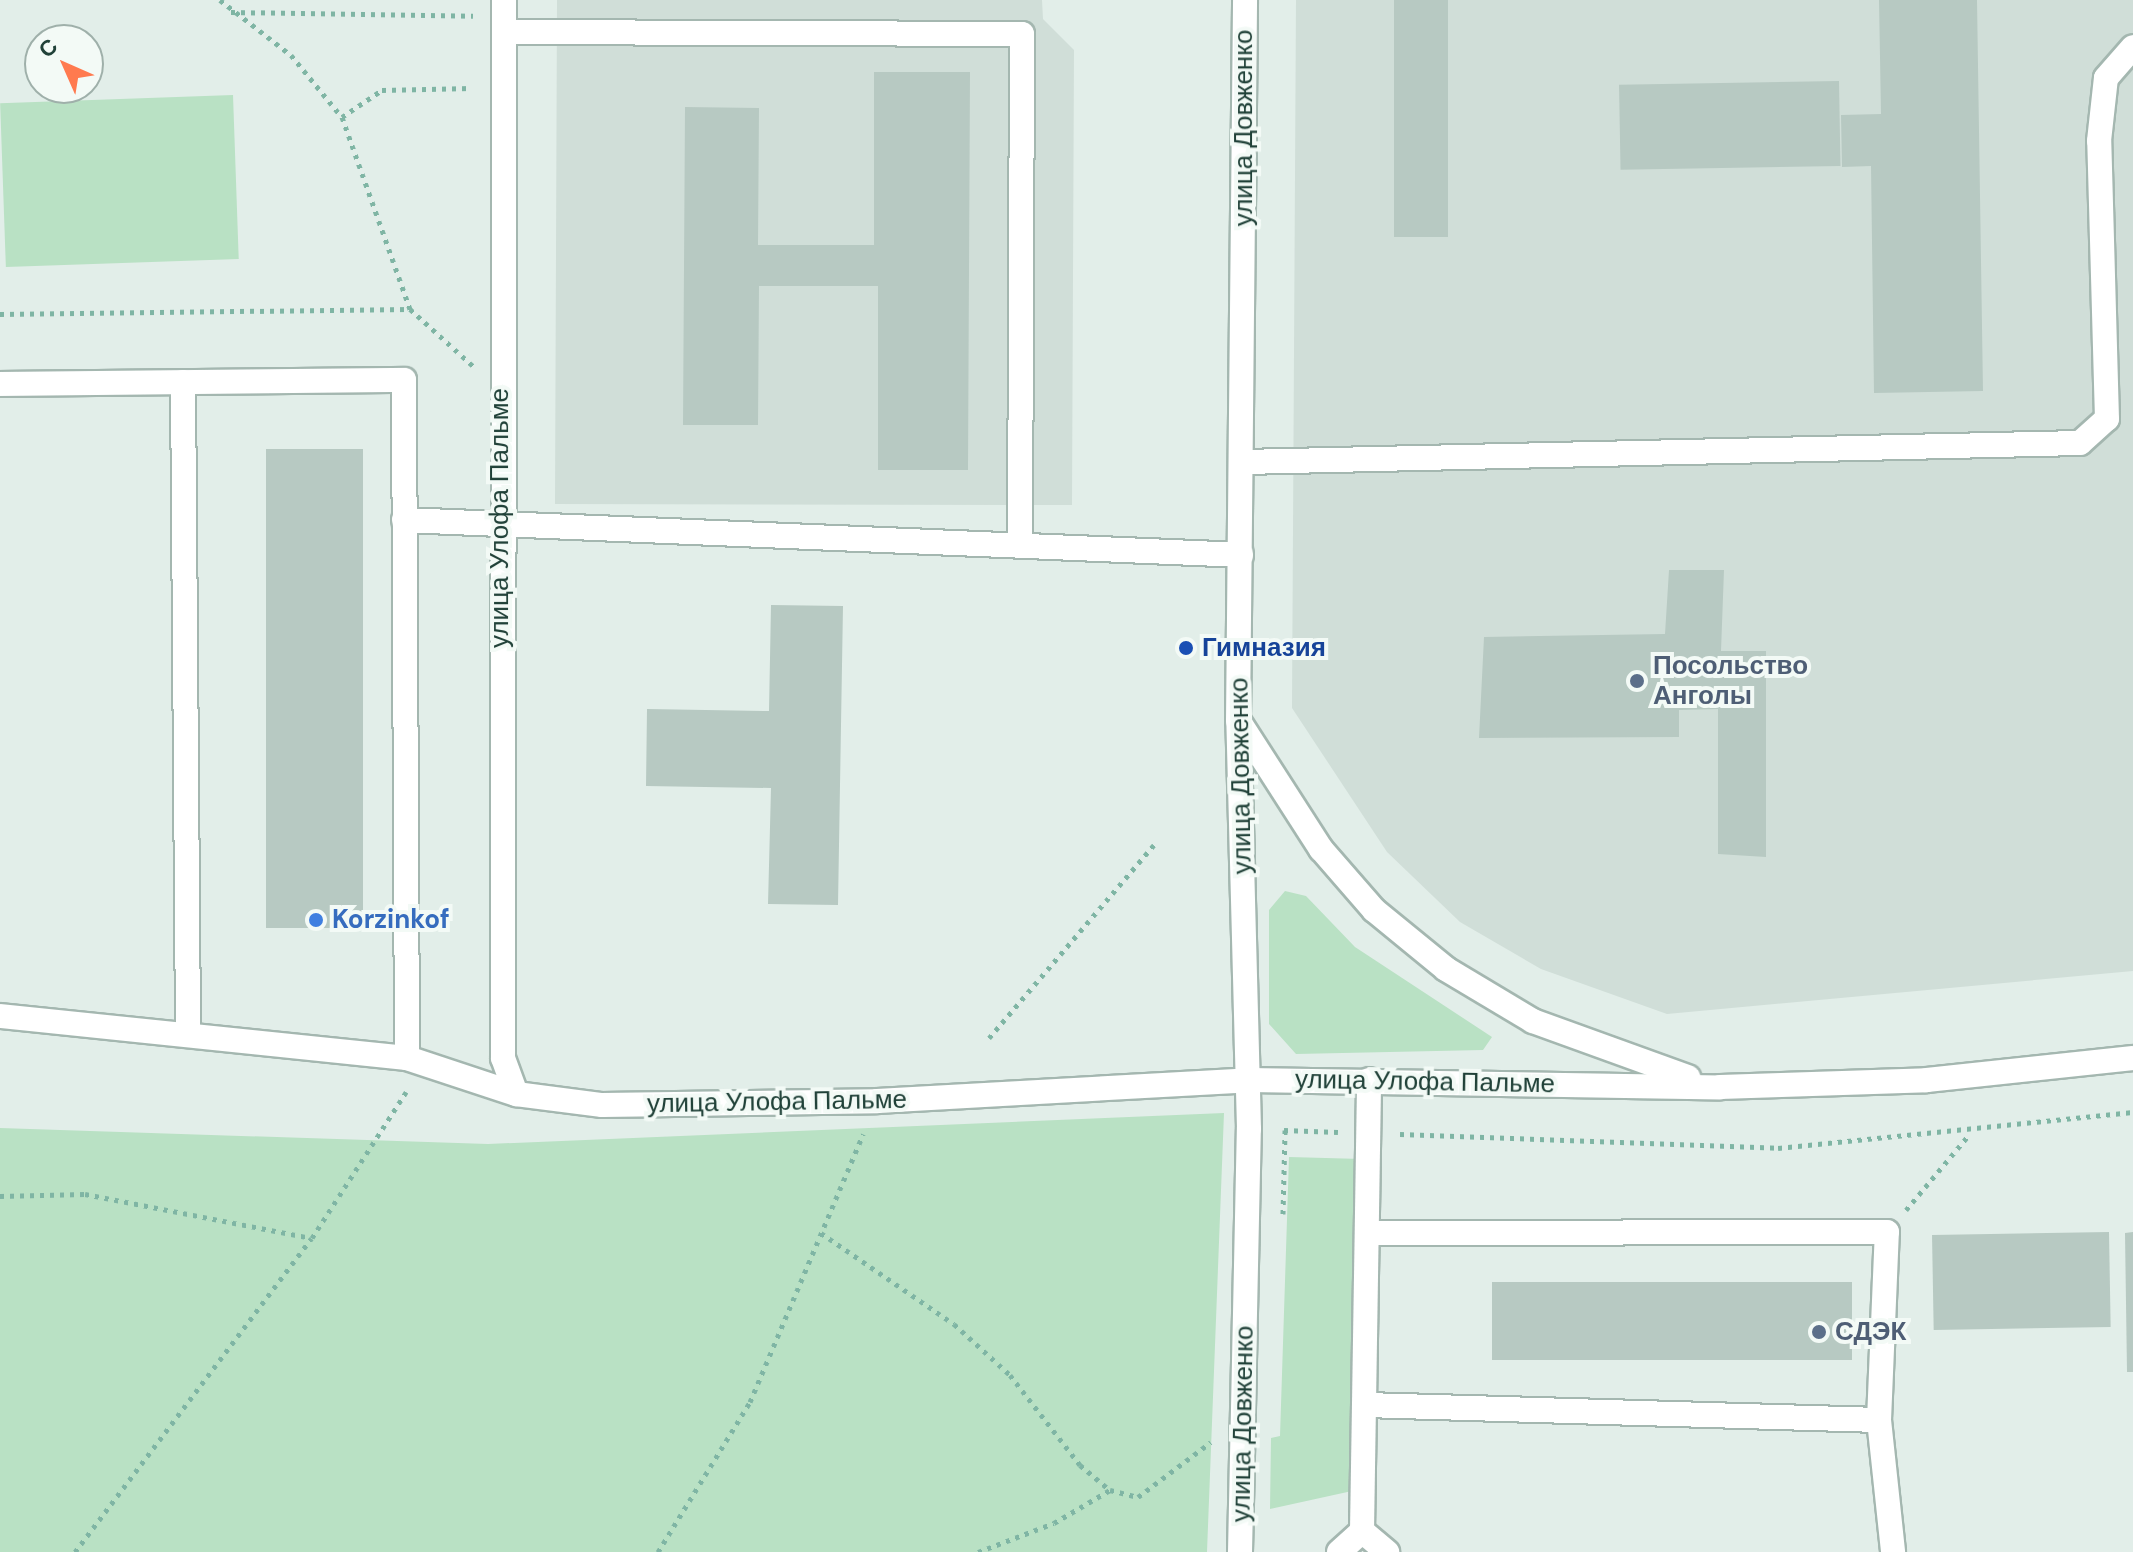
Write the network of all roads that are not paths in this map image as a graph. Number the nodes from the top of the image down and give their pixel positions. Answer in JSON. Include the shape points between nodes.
{"nodes":[{"id":1,"x":1245,"y":0,"type":"edge"},
{"id":2,"x":504,"y":16,"type":"edge"},
{"id":3,"x":2133,"y":47,"type":"edge"},
{"id":4,"x":183,"y":382,"type":"junction"},
{"id":5,"x":0,"y":384,"type":"edge"},
{"id":6,"x":1243,"y":462,"type":"junction"},
{"id":7,"x":404,"y":520,"type":"junction"},
{"id":8,"x":498,"y":524,"type":"junction"},
{"id":9,"x":1020,"y":546,"type":"junction"},
{"id":10,"x":1241,"y":555,"type":"junction"},
{"id":11,"x":1238,"y":721,"type":"junction"},
{"id":12,"x":0,"y":1016,"type":"edge"},
{"id":13,"x":188,"y":1034,"type":"junction"},
{"id":14,"x":2133,"y":1058,"type":"edge"},
{"id":15,"x":418,"y":1062,"type":"junction"},
{"id":16,"x":1249,"y":1080,"type":"junction"},
{"id":17,"x":1369,"y":1080,"type":"junction"},
{"id":18,"x":1720,"y":1087,"type":"junction"},
{"id":19,"x":516,"y":1094,"type":"junction"},
{"id":20,"x":1367,"y":1233,"type":"junction"},
{"id":21,"x":1365,"y":1405,"type":"junction"},
{"id":22,"x":1879,"y":1420,"type":"junction"},
{"id":23,"x":1362,"y":1531,"type":"junction"},
{"id":24,"x":1240,"y":1552,"type":"edge"},
{"id":25,"x":1339,"y":1552,"type":"edge"},
{"id":26,"x":1387,"y":1552,"type":"edge"},
{"id":27,"x":1893,"y":1552,"type":"edge"}],
"edges":[{"from":1,"to":6,"type":"street","name":"улица Довженко"},
{"from":2,"to":8,"type":"street","name":"улица Улофа Пальме"},
{"from":2,"to":9,"type":"street","via":[[1022,34]]},
{"from":3,"to":6,"type":"street","via":[[2106,78],[2099,141],[2107,419],[2080,443]]},
{"from":4,"to":5,"type":"street"},
{"from":4,"to":7,"type":"street","via":[[404,380]]},
{"from":4,"to":13,"type":"street"},
{"from":6,"to":10,"type":"street","name":"улица Довженко"},
{"from":7,"to":8,"type":"street"},
{"from":7,"to":15,"type":"street"},
{"from":8,"to":9,"type":"street"},
{"from":8,"to":19,"type":"street","name":"улица Улофа Пальме","via":[[503,1058]]},
{"from":9,"to":10,"type":"street"},
{"from":10,"to":11,"type":"street","name":"улица Довженко"},
{"from":11,"to":16,"type":"street","name":"улица Довженко"},
{"from":11,"to":18,"type":"street","via":[[1321,849],[1374,910],[1446,969],[1546,1027]]},
{"from":12,"to":13,"type":"street"},
{"from":13,"to":15,"type":"street"},
{"from":14,"to":18,"type":"street","name":"улица Улофа Пальме","via":[[1927,1080]]},
{"from":15,"to":19,"type":"street"},
{"from":16,"to":17,"type":"street","name":"улица Улофа Пальме"},
{"from":16,"to":19,"type":"street","name":"улица Улофа Пальме","via":[[877,1101],[602,1105]]},
{"from":16,"to":24,"type":"street","name":"улица Довженко"},
{"from":17,"to":18,"type":"street","name":"улица Улофа Пальме"},
{"from":17,"to":20,"type":"street"},
{"from":20,"to":21,"type":"street"},
{"from":20,"to":22,"type":"street","via":[[1887,1232]]},
{"from":21,"to":22,"type":"street"},
{"from":21,"to":23,"type":"street"},
{"from":22,"to":27,"type":"street"},
{"from":23,"to":25,"type":"street"},
{"from":23,"to":26,"type":"street"}]}
